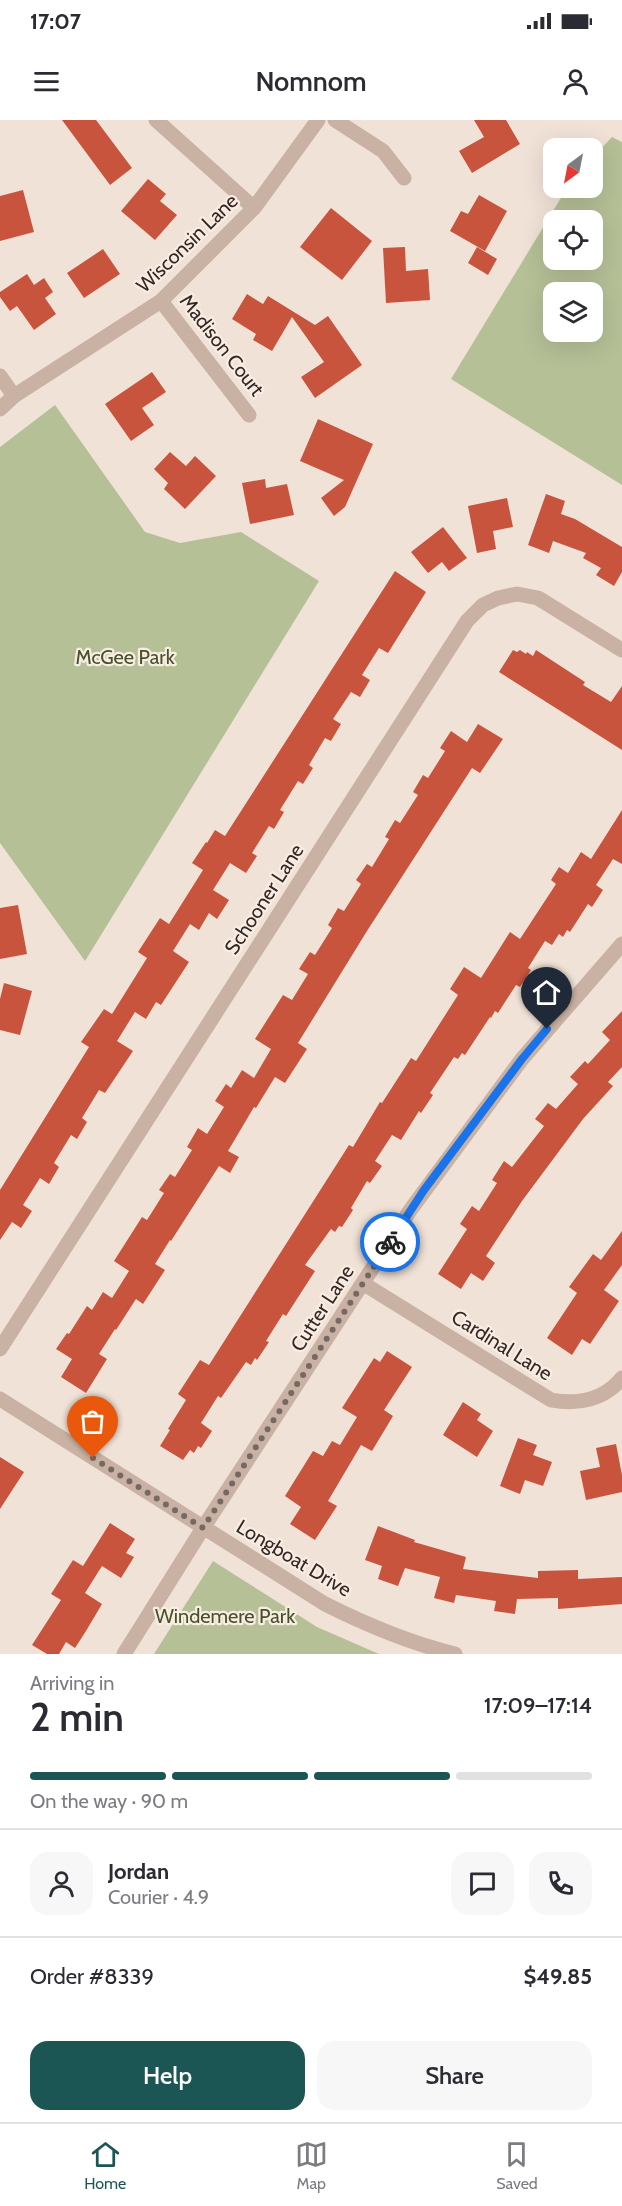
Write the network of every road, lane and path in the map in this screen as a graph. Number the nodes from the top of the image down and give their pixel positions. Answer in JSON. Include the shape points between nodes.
{"nodes":[{"id":1,"x":156,"y":120,"type":"edge"},
{"id":2,"x":318,"y":120,"type":"edge"},
{"id":3,"x":334,"y":120,"type":"edge"},
{"id":4,"x":404,"y":178,"type":"dead end"},
{"id":5,"x":254,"y":208,"type":"junction"},
{"id":6,"x":162,"y":302,"type":"junction"},
{"id":7,"x":0,"y":376,"type":"edge"},
{"id":8,"x":14,"y":396,"type":"junction"},
{"id":9,"x":0,"y":408,"type":"edge"},
{"id":10,"x":249,"y":415,"type":"dead end"},
{"id":11,"x":622,"y":650,"type":"edge"},
{"id":12,"x":622,"y":944,"type":"edge"},
{"id":13,"x":364,"y":1284,"type":"junction"},
{"id":14,"x":0,"y":1349,"type":"edge"},
{"id":15,"x":622,"y":1378,"type":"edge"},
{"id":16,"x":0,"y":1399,"type":"edge"},
{"id":17,"x":203,"y":1528,"type":"junction"},
{"id":18,"x":124,"y":1654,"type":"edge"},
{"id":19,"x":455,"y":1654,"type":"edge"}],
"edges":[{"from":1,"to":5,"type":"street"},
{"from":2,"to":5,"type":"street","name":"Wisconsin Lane"},
{"from":3,"to":4,"type":"street","via":[[383,151]]},
{"from":5,"to":6,"type":"street","name":"Wisconsin Lane"},
{"from":6,"to":8,"type":"street","name":"Wisconsin Lane"},
{"from":6,"to":10,"type":"street","name":"Madison Court"},
{"from":7,"to":8,"type":"street"},
{"from":8,"to":9,"type":"street","name":"Wisconsin Lane"},
{"from":11,"to":14,"type":"street","name":"Schooner Lane","via":[[538,598],[517,594],[483,605],[467,621]]},
{"from":12,"to":13,"type":"street","name":"Cutter Lane","via":[[522,1059],[411,1209]]},
{"from":13,"to":15,"type":"street","name":"Cardinal Lane","via":[[550,1401],[581,1402],[614,1388]]},
{"from":13,"to":17,"type":"street","name":"Cutter Lane"},
{"from":16,"to":17,"type":"street","name":"Longboat Drive"},
{"from":17,"to":18,"type":"street","name":"Cutter Lane"},
{"from":17,"to":19,"type":"street","name":"Longboat Drive","via":[[325,1604],[363,1623]]}]}
